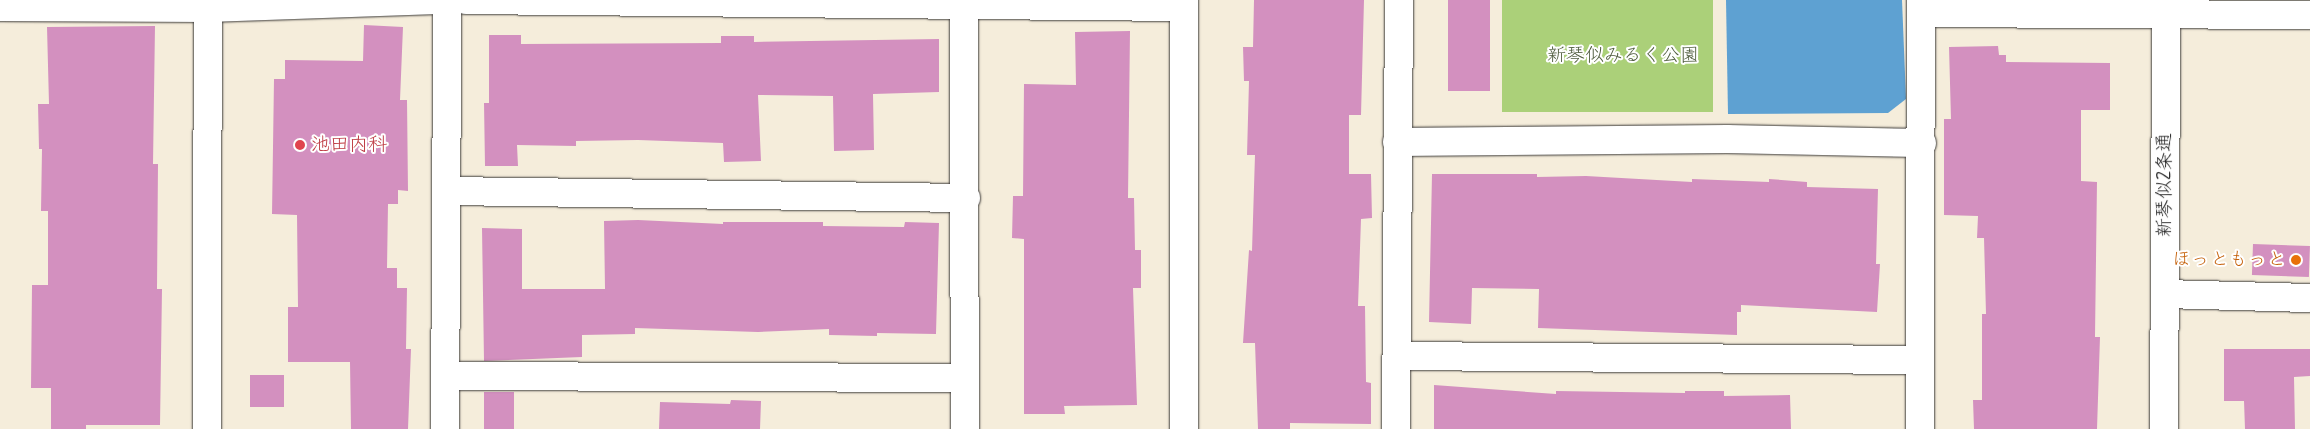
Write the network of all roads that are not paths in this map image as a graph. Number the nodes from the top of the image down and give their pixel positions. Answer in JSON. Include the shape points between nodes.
{"nodes":[{"id":1,"x":437,"y":0,"type":"edge"},
{"id":2,"x":447,"y":0,"type":"edge"},
{"id":3,"x":466,"y":0,"type":"edge"},
{"id":4,"x":1400,"y":0,"type":"edge"},
{"id":5,"x":738,"y":2,"type":"edge"},
{"id":6,"x":208,"y":4,"type":"edge"},
{"id":7,"x":1184,"y":4,"type":"edge"},
{"id":8,"x":1921,"y":6,"type":"edge"},
{"id":9,"x":964,"y":7,"type":"junction"},
{"id":10,"x":0,"y":8,"type":"edge"},
{"id":11,"x":2166,"y":8,"type":"edge"},
{"id":12,"x":2310,"y":15,"type":"edge"},
{"id":13,"x":1397,"y":142,"type":"junction"},
{"id":14,"x":1922,"y":143,"type":"junction"},
{"id":15,"x":446,"y":191,"type":"junction"},
{"id":16,"x":966,"y":198,"type":"junction"},
{"id":17,"x":2165,"y":294,"type":"junction"},
{"id":18,"x":2310,"y":298,"type":"edge"},
{"id":19,"x":1397,"y":356,"type":"junction"},
{"id":20,"x":1920,"y":360,"type":"junction"},
{"id":21,"x":446,"y":376,"type":"junction"},
{"id":22,"x":965,"y":378,"type":"junction"},
{"id":23,"x":207,"y":429,"type":"edge"},
{"id":24,"x":445,"y":429,"type":"edge"},
{"id":25,"x":965,"y":429,"type":"edge"},
{"id":26,"x":1184,"y":429,"type":"edge"},
{"id":27,"x":1396,"y":429,"type":"edge"},
{"id":28,"x":1920,"y":429,"type":"edge"},
{"id":29,"x":2164,"y":429,"type":"edge"}],
"edges":[{"from":1,"to":6,"type":"street"},
{"from":2,"to":15,"type":"street"},
{"from":3,"to":5,"type":"street"},
{"from":4,"to":13,"type":"street"},
{"from":5,"to":9,"type":"street"},
{"from":6,"to":10,"type":"street"},
{"from":6,"to":23,"type":"street"},
{"from":7,"to":9,"type":"street"},
{"from":7,"to":26,"type":"street"},
{"from":8,"to":11,"type":"street"},
{"from":8,"to":14,"type":"street"},
{"from":9,"to":16,"type":"street"},
{"from":11,"to":12,"type":"street"},
{"from":11,"to":17,"type":"street","name":"新琴似2条通"},
{"from":13,"to":14,"type":"street","via":[[1727,139]]},
{"from":13,"to":19,"type":"street"},
{"from":14,"to":20,"type":"street"},
{"from":15,"to":16,"type":"street"},
{"from":15,"to":21,"type":"street"},
{"from":16,"to":22,"type":"street"},
{"from":17,"to":18,"type":"street"},
{"from":17,"to":29,"type":"street","name":"新琴似2条通"},
{"from":19,"to":20,"type":"street"},
{"from":19,"to":27,"type":"street"},
{"from":20,"to":28,"type":"street"},
{"from":21,"to":22,"type":"street"},
{"from":21,"to":24,"type":"street"},
{"from":22,"to":25,"type":"street"}]}
